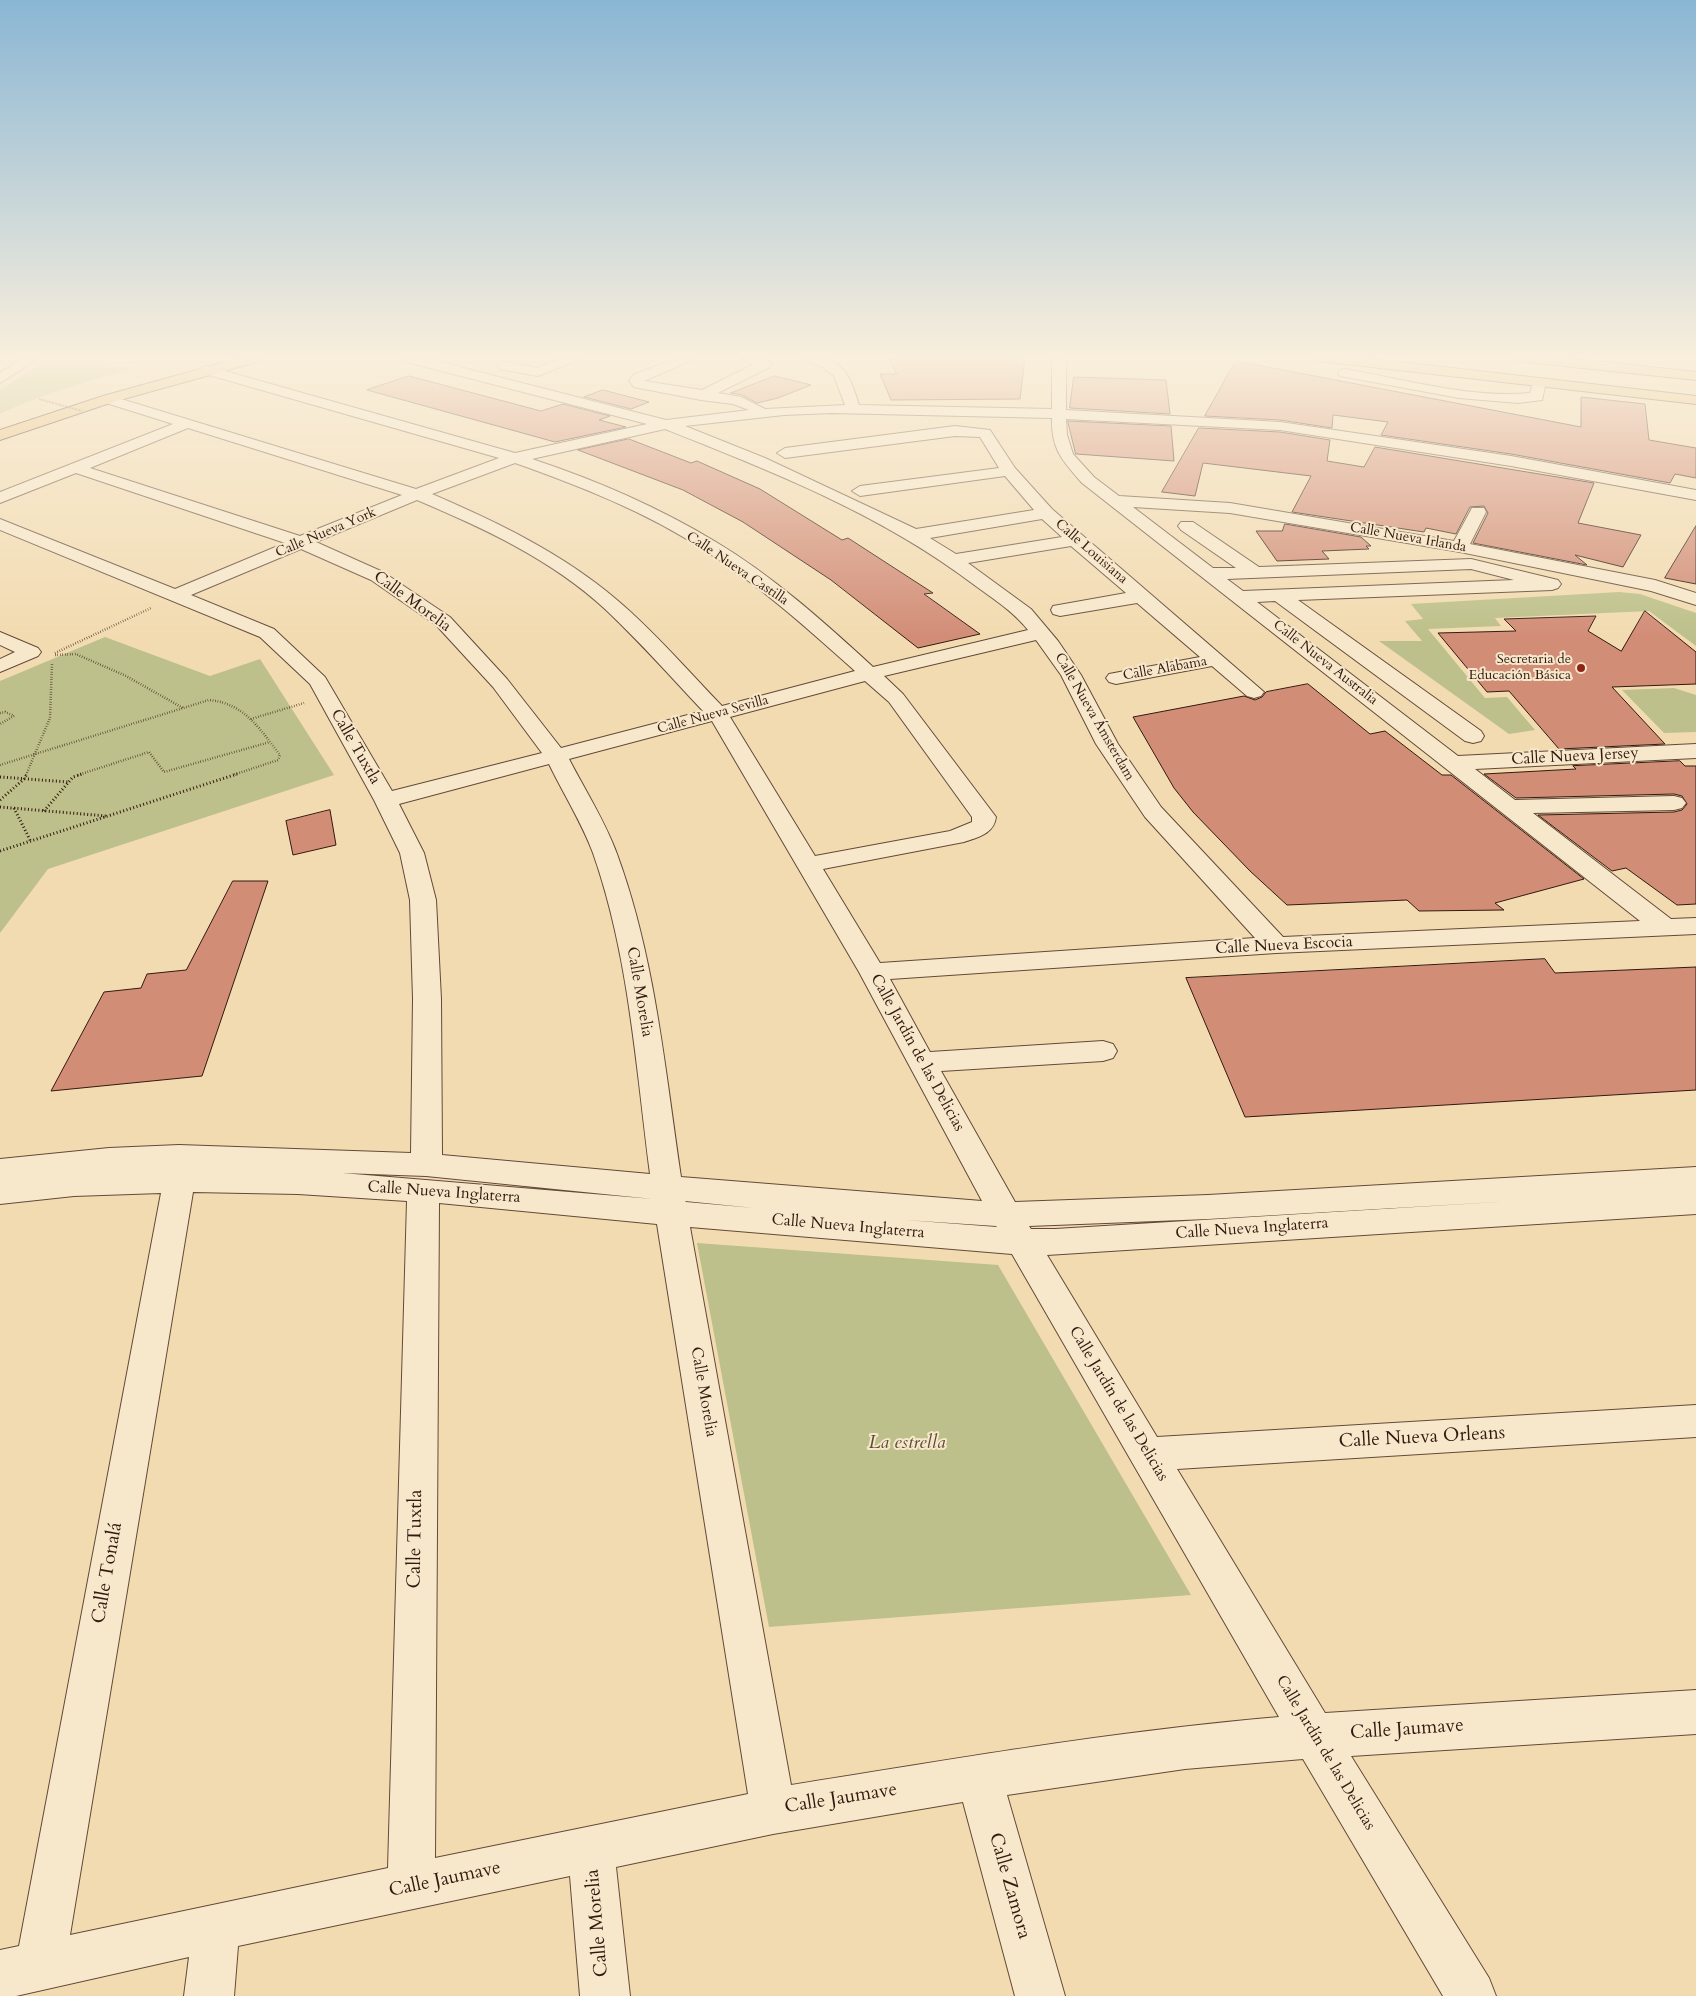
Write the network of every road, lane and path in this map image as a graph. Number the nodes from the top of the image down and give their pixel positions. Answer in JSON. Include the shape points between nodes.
{"nodes":[{"id":1,"x":121,"y":450,"type":"edge"},
{"id":2,"x":272,"y":450,"type":"edge"},
{"id":3,"x":490,"y":450,"type":"edge"},
{"id":4,"x":551,"y":450,"type":"edge"},
{"id":5,"x":731,"y":450,"type":"edge"},
{"id":6,"x":800,"y":450,"type":"edge"},
{"id":7,"x":997,"y":450,"type":"edge"},
{"id":8,"x":1064,"y":450,"type":"edge"},
{"id":9,"x":1439,"y":450,"type":"edge"},
{"id":10,"x":785,"y":452,"type":"dead end"},
{"id":11,"x":516,"y":458,"type":"junction"},
{"id":12,"x":76,"y":468,"type":"junction"},
{"id":13,"x":1009,"y":471,"type":"junction"},
{"id":14,"x":860,"y":491,"type":"dead end"},
{"id":15,"x":417,"y":494,"type":"junction"},
{"id":16,"x":1696,"y":495,"type":"edge"},
{"id":17,"x":0,"y":498,"type":"edge"},
{"id":18,"x":1116,"y":501,"type":"junction"},
{"id":19,"x":1478,"y":512,"type":"dead end"},
{"id":20,"x":1046,"y":513,"type":"junction"},
{"id":21,"x":0,"y":524,"type":"edge"},
{"id":22,"x":1187,"y":526,"type":"dead end"},
{"id":23,"x":914,"y":534,"type":"junction"},
{"id":24,"x":1075,"y":540,"type":"junction"},
{"id":25,"x":303,"y":543,"type":"junction"},
{"id":26,"x":1460,"y":546,"type":"junction"},
{"id":27,"x":1406,"y":554,"type":"dead end"},
{"id":28,"x":953,"y":560,"type":"junction"},
{"id":29,"x":1369,"y":569,"type":"junction"},
{"id":30,"x":1256,"y":573,"type":"junction"},
{"id":31,"x":1210,"y":574,"type":"junction"},
{"id":32,"x":173,"y":596,"type":"junction"},
{"id":33,"x":1143,"y":596,"type":"junction"},
{"id":34,"x":1280,"y":596,"type":"junction"},
{"id":35,"x":1240,"y":597,"type":"junction"},
{"id":36,"x":1696,"y":599,"type":"edge"},
{"id":37,"x":1060,"y":610,"type":"dead end"},
{"id":38,"x":1040,"y":633,"type":"junction"},
{"id":39,"x":0,"y":638,"type":"edge"},
{"id":40,"x":52,"y":655,"type":"junction"},
{"id":41,"x":1214,"y":660,"type":"junction"},
{"id":42,"x":0,"y":666,"type":"edge"},
{"id":43,"x":869,"y":674,"type":"junction"},
{"id":44,"x":1116,"y":678,"type":"dead end"},
{"id":45,"x":1254,"y":692,"type":"dead end"},
{"id":46,"x":326,"y":697,"type":"junction"},
{"id":47,"x":183,"y":708,"type":"junction"},
{"id":48,"x":0,"y":713,"type":"edge"},
{"id":49,"x":718,"y":714,"type":"junction"},
{"id":50,"x":251,"y":719,"type":"junction"},
{"id":51,"x":0,"y":724,"type":"edge"},
{"id":52,"x":1474,"y":736,"type":"dead end"},
{"id":53,"x":270,"y":742,"type":"junction"},
{"id":54,"x":1696,"y":751,"type":"edge"},
{"id":55,"x":37,"y":753,"type":"junction"},
{"id":56,"x":556,"y":756,"type":"junction"},
{"id":57,"x":1454,"y":763,"type":"junction"},
{"id":58,"x":0,"y":765,"type":"edge"},
{"id":59,"x":0,"y":777,"type":"edge"},
{"id":60,"x":24,"y":779,"type":"junction"},
{"id":61,"x":68,"y":782,"type":"junction"},
{"id":62,"x":0,"y":800,"type":"edge"},
{"id":63,"x":386,"y":800,"type":"junction"},
{"id":64,"x":1674,"y":803,"type":"dead end"},
{"id":65,"x":0,"y":806,"type":"edge"},
{"id":66,"x":1511,"y":807,"type":"junction"},
{"id":67,"x":14,"y":808,"type":"junction"},
{"id":68,"x":44,"y":811,"type":"junction"},
{"id":69,"x":108,"y":816,"type":"junction"},
{"id":70,"x":31,"y":842,"type":"junction"},
{"id":71,"x":0,"y":851,"type":"edge"},
{"id":72,"x":808,"y":864,"type":"junction"},
{"id":73,"x":1696,"y":926,"type":"edge"},
{"id":74,"x":1666,"y":928,"type":"junction"},
{"id":75,"x":1276,"y":945,"type":"junction"},
{"id":76,"x":872,"y":972,"type":"junction"},
{"id":77,"x":1103,"y":1051,"type":"dead end"},
{"id":78,"x":922,"y":1062,"type":"junction"},
{"id":79,"x":0,"y":1170,"type":"edge"},
{"id":80,"x":425,"y":1178,"type":"junction"},
{"id":81,"x":178,"y":1179,"type":"junction"},
{"id":82,"x":1696,"y":1179,"type":"edge"},
{"id":83,"x":0,"y":1192,"type":"edge"},
{"id":84,"x":669,"y":1200,"type":"junction"},
{"id":85,"x":1696,"y":1202,"type":"edge"},
{"id":86,"x":1006,"y":1214,"type":"junction"},
{"id":87,"x":1022,"y":1242,"type":"junction"},
{"id":88,"x":1696,"y":1422,"type":"edge"},
{"id":89,"x":1148,"y":1454,"type":"junction"},
{"id":90,"x":1696,"y":1712,"type":"edge"},
{"id":91,"x":1314,"y":1736,"type":"junction"},
{"id":92,"x":979,"y":1777,"type":"junction"},
{"id":93,"x":774,"y":1811,"type":"junction"},
{"id":94,"x":591,"y":1849,"type":"junction"},
{"id":95,"x":411,"y":1887,"type":"junction"},
{"id":96,"x":216,"y":1927,"type":"junction"},
{"id":97,"x":20,"y":1971,"type":"edge"},
{"id":98,"x":208,"y":1996,"type":"edge"},
{"id":99,"x":605,"y":1996,"type":"edge"},
{"id":100,"x":1040,"y":1996,"type":"edge"},
{"id":101,"x":1471,"y":1996,"type":"edge"}],
"edges":[{"from":1,"to":12,"type":"street"},
{"from":2,"to":15,"type":"street","name":"Calle Jardín de las Delicias"},
{"from":3,"to":11,"type":"street","name":"Calle Nueva Castilla"},
{"from":4,"to":11,"type":"street","name":"Calle Nueva York"},
{"from":5,"to":23,"type":"street","name":"Calle Nueva Ámsterdam"},
{"from":6,"to":10,"type":"street","name":"Calle Louisiana"},
{"from":7,"to":13,"type":"street","name":"Calle Louisiana"},
{"from":8,"to":18,"type":"street","name":"Calle Nueva Australia","via":[[1088,480]]},
{"from":9,"to":16,"type":"street","name":"Calle Nueva York"},
{"from":11,"to":15,"type":"street","name":"Calle Nueva York"},
{"from":11,"to":43,"type":"street","name":"Calle Nueva Castilla","via":[[582,481],[710,546],[812,622]]},
{"from":12,"to":17,"type":"street"},
{"from":12,"to":25,"type":"street","name":"Calle Morelia"},
{"from":13,"to":14,"type":"street"},
{"from":13,"to":20,"type":"street","name":"Calle Louisiana"},
{"from":15,"to":25,"type":"street","name":"Calle Nueva York"},
{"from":15,"to":49,"type":"street","name":"Calle Jardín de las Delicias","via":[[492,526],[561,566],[611,604]]},
{"from":18,"to":26,"type":"street","name":"Calle Nueva Irlanda","via":[[1230,508]]},
{"from":18,"to":31,"type":"street","name":"Calle Nueva Australia"},
{"from":19,"to":26,"type":"street"},
{"from":20,"to":23,"type":"street"},
{"from":20,"to":24,"type":"street","name":"Calle Louisiana"},
{"from":21,"to":32,"type":"street","name":"Calle Tuxtla"},
{"from":22,"to":30,"type":"street"},
{"from":23,"to":28,"type":"street","name":"Calle Nueva Ámsterdam"},
{"from":24,"to":28,"type":"street"},
{"from":24,"to":33,"type":"street","name":"Calle Louisiana"},
{"from":25,"to":32,"type":"street","name":"Calle Nueva York"},
{"from":25,"to":56,"type":"street","name":"Calle Morelia","via":[[378,576],[443,621],[500,683]]},
{"from":26,"to":36,"type":"street","name":"Calle Nueva Irlanda","via":[[1655,586]]},
{"from":27,"to":29,"type":"street","via":[[1357,555]]},
{"from":28,"to":38,"type":"street","name":"Calle Nueva Ámsterdam","via":[[1024,613]]},
{"from":29,"to":30,"type":"street"},
{"from":29,"to":34,"type":"street","via":[[1471,564],[1552,584]]},
{"from":30,"to":31,"type":"street"},
{"from":31,"to":35,"type":"street","name":"Calle Nueva Australia"},
{"from":32,"to":40,"type":"path"},
{"from":32,"to":46,"type":"street","name":"Calle Tuxtla","via":[[267,633],[318,681]]},
{"from":33,"to":37,"type":"street"},
{"from":33,"to":41,"type":"street","name":"Calle Louisiana"},
{"from":34,"to":35,"type":"street"},
{"from":34,"to":52,"type":"street"},
{"from":35,"to":57,"type":"street","name":"Calle Nueva Australia"},
{"from":38,"to":43,"type":"street","name":"Calle Nueva Sevilla"},
{"from":38,"to":75,"type":"street","name":"Calle Nueva Ámsterdam","via":[[1063,661],[1106,744],[1153,812]]},
{"from":39,"to":42,"type":"street","via":[[32,652]]},
{"from":40,"to":47,"type":"path","via":[[76,654],[126,676]]},
{"from":40,"to":55,"type":"path","via":[[50,718]]},
{"from":41,"to":44,"type":"street","name":"Calle Alabama"},
{"from":41,"to":45,"type":"street","name":"Calle Louisiana"},
{"from":43,"to":49,"type":"street","name":"Calle Nueva Sevilla"},
{"from":43,"to":72,"type":"street","name":"Calle Nueva Castilla","via":[[896,698],[975,803],[984,817],[983,824],[956,837]]},
{"from":46,"to":50,"type":"path"},
{"from":46,"to":63,"type":"street","name":"Calle Tuxtla"},
{"from":47,"to":50,"type":"path","via":[[219,700],[235,705]]},
{"from":47,"to":55,"type":"path"},
{"from":48,"to":51,"type":"path","via":[[14,716]]},
{"from":49,"to":56,"type":"street","name":"Calle Nueva Sevilla"},
{"from":49,"to":72,"type":"street","name":"Calle Jardín de las Delicias"},
{"from":50,"to":53,"type":"path"},
{"from":53,"to":61,"type":"path","via":[[164,772],[149,752],[73,777]]},
{"from":53,"to":69,"type":"path","via":[[280,755],[278,760]]},
{"from":54,"to":57,"type":"street","name":"Calle Nueva Jersey"},
{"from":55,"to":58,"type":"path"},
{"from":55,"to":60,"type":"path"},
{"from":56,"to":63,"type":"street","name":"Calle Nueva Sevilla"},
{"from":56,"to":84,"type":"street","name":"Calle Morelia","via":[[604,851],[630,940]]},
{"from":57,"to":66,"type":"street","name":"Calle Nueva Australia"},
{"from":59,"to":60,"type":"path"},
{"from":60,"to":61,"type":"path"},
{"from":60,"to":62,"type":"path"},
{"from":61,"to":68,"type":"path"},
{"from":63,"to":80,"type":"street","name":"Calle Tuxtla","via":[[412,853],[423,900],[427,999]]},
{"from":64,"to":66,"type":"street"},
{"from":65,"to":67,"type":"path"},
{"from":66,"to":74,"type":"street","name":"Calle Nueva Australia"},
{"from":67,"to":68,"type":"path"},
{"from":67,"to":70,"type":"path"},
{"from":68,"to":69,"type":"path"},
{"from":69,"to":70,"type":"path"},
{"from":70,"to":71,"type":"path"},
{"from":72,"to":76,"type":"street","name":"Calle Jardín de las Delicias"},
{"from":73,"to":74,"type":"street","name":"Calle Nueva Escocia"},
{"from":74,"to":75,"type":"street","name":"Calle Nueva Escocia"},
{"from":75,"to":76,"type":"street","name":"Calle Nueva Escocia"},
{"from":76,"to":78,"type":"street","name":"Calle Jardín de las Delicias"},
{"from":77,"to":78,"type":"street"},
{"from":78,"to":86,"type":"street","name":"Calle Jardín de las Delicias"},
{"from":79,"to":80,"type":"street","name":"Calle Nueva Inglaterra","via":[[91,1160],[179,1156]]},
{"from":80,"to":81,"type":"street","name":"Calle Nueva Inglaterra","via":[[289,1182]]},
{"from":80,"to":84,"type":"street","name":"Calle Nueva Inglaterra"},
{"from":80,"to":95,"type":"street","name":"Calle Tuxtla"},
{"from":81,"to":83,"type":"street","name":"Calle Nueva Inglaterra","via":[[118,1180]]},
{"from":81,"to":97,"type":"street","name":"Calle Tonalá"},
{"from":82,"to":86,"type":"street","name":"Calle Nueva Inglaterra","via":[[1208,1207]]},
{"from":84,"to":86,"type":"street","name":"Calle Nueva Inglaterra","via":[[811,1201]]},
{"from":84,"to":87,"type":"street","name":"Calle Nueva Inglaterra"},
{"from":84,"to":93,"type":"street","name":"Calle Morelia"},
{"from":85,"to":87,"type":"street","name":"Calle Nueva Inglaterra"},
{"from":86,"to":87,"type":"street","name":"Calle Jardín de las Delicias"},
{"from":87,"to":89,"type":"street","name":"Calle Jardín de las Delicias"},
{"from":88,"to":89,"type":"street","name":"Calle Nueva Orleans"},
{"from":89,"to":91,"type":"street","name":"Calle Jardín de las Delicias"},
{"from":90,"to":91,"type":"street","name":"Calle Jaumave"},
{"from":91,"to":92,"type":"street","name":"Calle Jaumave","via":[[1185,1747]]},
{"from":91,"to":101,"type":"street","name":"Calle Jardín de las Delicias"},
{"from":92,"to":93,"type":"street","name":"Calle Jaumave"},
{"from":92,"to":100,"type":"street","name":"Calle Zamora"},
{"from":93,"to":94,"type":"street","name":"Calle Jaumave"},
{"from":94,"to":95,"type":"street","name":"Calle Jaumave"},
{"from":94,"to":99,"type":"street","name":"Calle Morelia"},
{"from":95,"to":96,"type":"street","name":"Calle Jaumave"},
{"from":96,"to":97,"type":"street","name":"Calle Jaumave"},
{"from":96,"to":98,"type":"street"}]}
